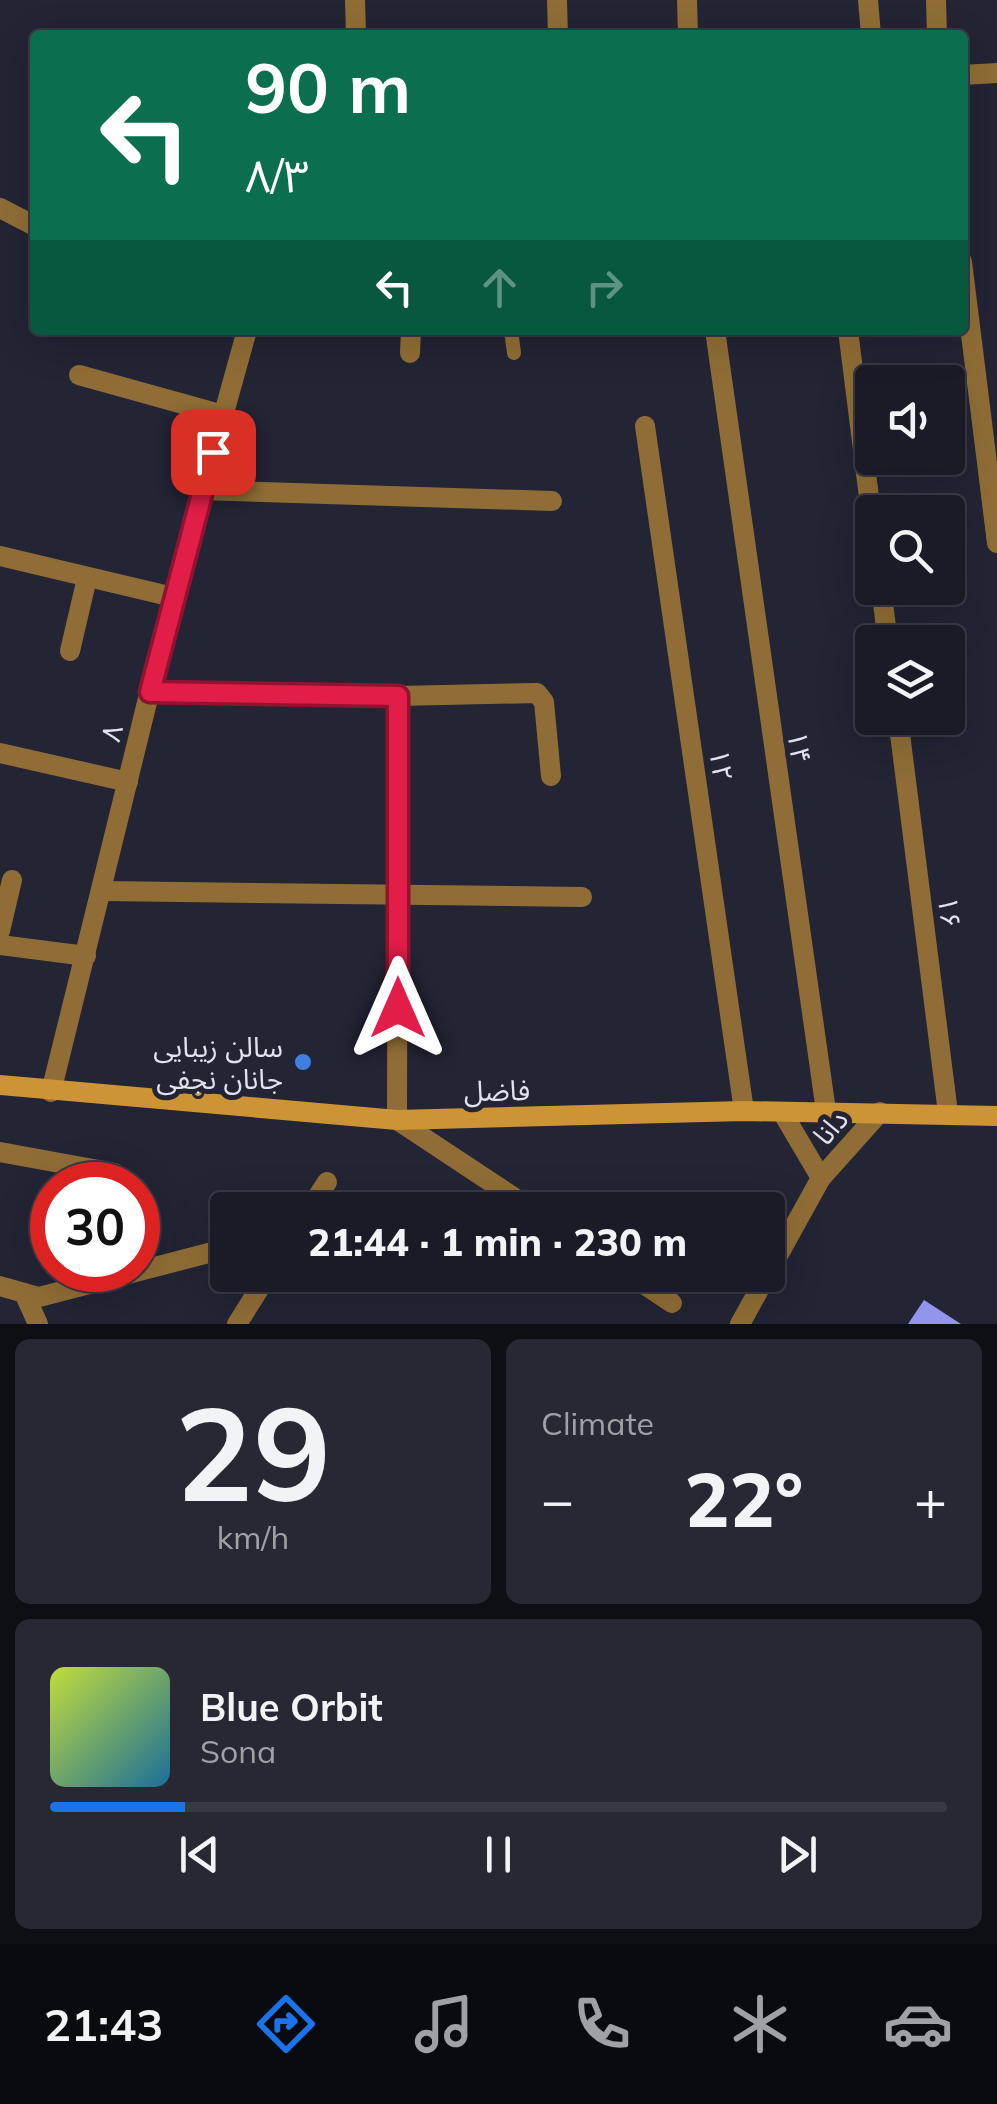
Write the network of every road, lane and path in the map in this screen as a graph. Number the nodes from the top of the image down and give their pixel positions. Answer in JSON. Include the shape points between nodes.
{"nodes":[{"id":1,"x":355,"y":0,"type":"edge"},
{"id":2,"x":556,"y":0,"type":"edge"},
{"id":3,"x":687,"y":0,"type":"edge"},
{"id":4,"x":868,"y":0,"type":"edge"},
{"id":5,"x":936,"y":0,"type":"edge"},
{"id":6,"x":356,"y":30,"type":"edge"},
{"id":7,"x":558,"y":30,"type":"edge"},
{"id":8,"x":688,"y":30,"type":"edge"},
{"id":9,"x":870,"y":30,"type":"edge"},
{"id":10,"x":938,"y":30,"type":"edge"},
{"id":11,"x":997,"y":73,"type":"edge"},
{"id":12,"x":968,"y":74,"type":"edge"},
{"id":13,"x":0,"y":208,"type":"edge"},
{"id":14,"x":30,"y":223,"type":"edge"},
{"id":15,"x":968,"y":310,"type":"edge"},
{"id":16,"x":245,"y":335,"type":"edge"},
{"id":17,"x":411,"y":335,"type":"edge"},
{"id":18,"x":512,"y":335,"type":"edge"},
{"id":19,"x":715,"y":335,"type":"edge"},
{"id":20,"x":849,"y":335,"type":"edge"},
{"id":21,"x":410,"y":353,"type":"dead end"},
{"id":22,"x":514,"y":353,"type":"dead end"},
{"id":23,"x":78,"y":375,"type":"dead end"},
{"id":24,"x":223,"y":415,"type":"junction"},
{"id":25,"x":646,"y":426,"type":"dead end"},
{"id":26,"x":202,"y":490,"type":"junction"},
{"id":27,"x":869,"y":495,"type":"edge"},
{"id":28,"x":552,"y":501,"type":"dead end"},
{"id":29,"x":997,"y":543,"type":"edge"},
{"id":30,"x":0,"y":558,"type":"edge"},
{"id":31,"x":87,"y":578,"type":"junction"},
{"id":32,"x":172,"y":597,"type":"junction"},
{"id":33,"x":70,"y":651,"type":"dead end"},
{"id":34,"x":150,"y":692,"type":"junction"},
{"id":35,"x":398,"y":696,"type":"junction"},
{"id":36,"x":900,"y":735,"type":"edge"},
{"id":37,"x":0,"y":753,"type":"edge"},
{"id":38,"x":552,"y":776,"type":"dead end"},
{"id":39,"x":128,"y":782,"type":"junction"},
{"id":40,"x":12,"y":880,"type":"dead end"},
{"id":41,"x":102,"y":890,"type":"junction"},
{"id":42,"x":398,"y":897,"type":"junction"},
{"id":43,"x":582,"y":897,"type":"dead end"},
{"id":44,"x":0,"y":931,"type":"edge"},
{"id":45,"x":0,"y":944,"type":"edge"},
{"id":46,"x":86,"y":956,"type":"junction"},
{"id":47,"x":0,"y":1084,"type":"edge"},
{"id":48,"x":51,"y":1092,"type":"junction"},
{"id":49,"x":744,"y":1111,"type":"junction"},
{"id":50,"x":826,"y":1111,"type":"junction"},
{"id":51,"x":782,"y":1112,"type":"junction"},
{"id":52,"x":880,"y":1112,"type":"junction"},
{"id":53,"x":948,"y":1113,"type":"junction"},
{"id":54,"x":997,"y":1116,"type":"edge"},
{"id":55,"x":398,"y":1120,"type":"junction"},
{"id":56,"x":0,"y":1152,"type":"edge"},
{"id":57,"x":55,"y":1162,"type":"edge"},
{"id":58,"x":822,"y":1178,"type":"junction"},
{"id":59,"x":326,"y":1182,"type":"dead end"},
{"id":60,"x":320,"y":1192,"type":"edge"},
{"id":61,"x":506,"y":1192,"type":"edge"},
{"id":62,"x":210,"y":1253,"type":"edge"},
{"id":63,"x":0,"y":1286,"type":"edge"},
{"id":64,"x":257,"y":1292,"type":"edge"},
{"id":65,"x":656,"y":1292,"type":"edge"},
{"id":66,"x":24,"y":1293,"type":"junction"},
{"id":67,"x":672,"y":1303,"type":"dead end"},
{"id":68,"x":38,"y":1324,"type":"edge"},
{"id":69,"x":237,"y":1324,"type":"edge"},
{"id":70,"x":740,"y":1324,"type":"edge"}],
"edges":[{"from":1,"to":6,"type":"street"},
{"from":2,"to":7,"type":"street"},
{"from":3,"to":8,"type":"street"},
{"from":4,"to":9,"type":"street"},
{"from":5,"to":10,"type":"street"},
{"from":11,"to":12,"type":"street"},
{"from":13,"to":14,"type":"street"},
{"from":15,"to":29,"type":"street"},
{"from":16,"to":24,"type":"street","name":"۸"},
{"from":17,"to":21,"type":"street"},
{"from":18,"to":22,"type":"lane"},
{"from":19,"to":50,"type":"street","name":"۱۴"},
{"from":20,"to":27,"type":"street"},
{"from":23,"to":24,"type":"street"},
{"from":24,"to":26,"type":"street","name":"۸"},
{"from":25,"to":49,"type":"street","name":"۱۲"},
{"from":26,"to":28,"type":"street"},
{"from":26,"to":32,"type":"street","name":"۸"},
{"from":30,"to":31,"type":"street"},
{"from":31,"to":32,"type":"street"},
{"from":31,"to":33,"type":"street"},
{"from":32,"to":34,"type":"street","name":"۸"},
{"from":34,"to":35,"type":"street"},
{"from":34,"to":39,"type":"street","name":"۸"},
{"from":35,"to":38,"type":"street","via":[[543,696]]},
{"from":35,"to":42,"type":"street"},
{"from":36,"to":53,"type":"street","name":"۱۶"},
{"from":37,"to":39,"type":"street"},
{"from":39,"to":41,"type":"street","name":"۸"},
{"from":40,"to":44,"type":"street"},
{"from":41,"to":42,"type":"street"},
{"from":41,"to":46,"type":"street","name":"۸"},
{"from":42,"to":43,"type":"street"},
{"from":42,"to":55,"type":"street"},
{"from":45,"to":46,"type":"street"},
{"from":46,"to":48,"type":"street","name":"۸"},
{"from":47,"to":48,"type":"main road","name":"فاضل"},
{"from":48,"to":55,"type":"main road","name":"فاضل"},
{"from":49,"to":51,"type":"main road","name":"فاضل"},
{"from":49,"to":55,"type":"main road","name":"فاضل"},
{"from":50,"to":51,"type":"main road","name":"فاضل"},
{"from":50,"to":52,"type":"main road","name":"فاضل"},
{"from":51,"to":58,"type":"street","name":"دانا"},
{"from":52,"to":53,"type":"main road","name":"فاضل"},
{"from":52,"to":58,"type":"street","name":"دانا"},
{"from":53,"to":54,"type":"main road","name":"فاضل"},
{"from":55,"to":61,"type":"street"},
{"from":56,"to":57,"type":"street"},
{"from":58,"to":70,"type":"street","name":"دانا"},
{"from":59,"to":60,"type":"street"},
{"from":62,"to":66,"type":"street","via":[[39,1297]]},
{"from":63,"to":66,"type":"street"},
{"from":64,"to":69,"type":"street"},
{"from":65,"to":67,"type":"street"},
{"from":66,"to":68,"type":"street"}]}
